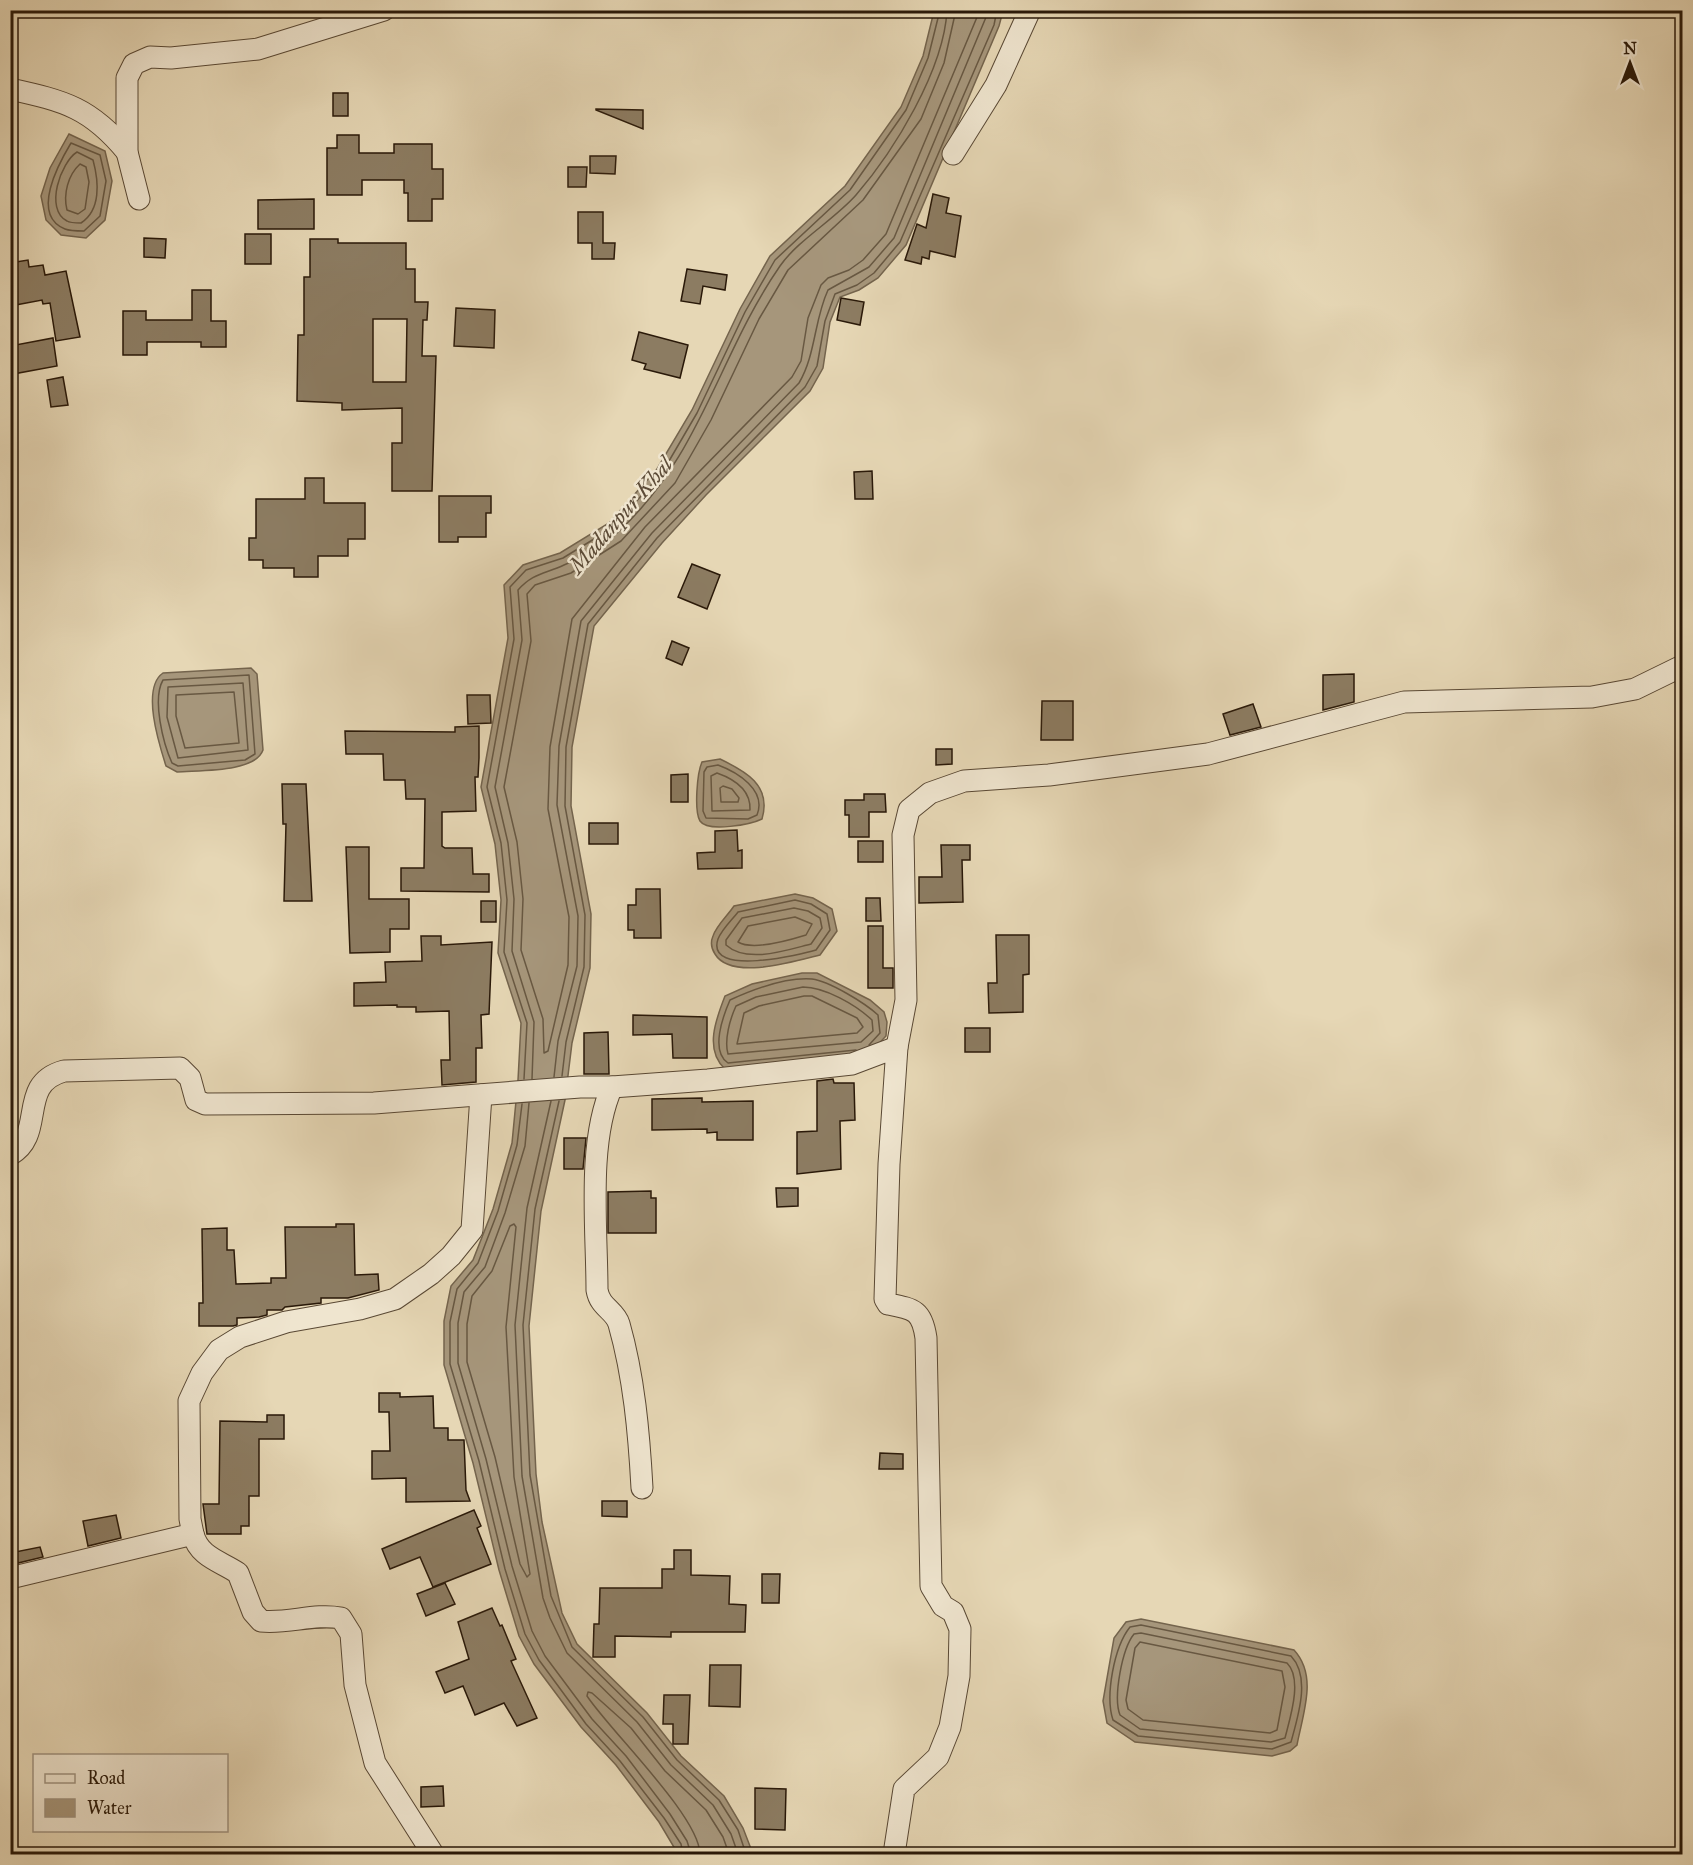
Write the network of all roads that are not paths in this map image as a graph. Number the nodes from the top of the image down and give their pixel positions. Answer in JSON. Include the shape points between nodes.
{"nodes":[{"id":1,"x":384,"y":10,"type":"edge"},
{"id":2,"x":1030,"y":10,"type":"edge"},
{"id":3,"x":10,"y":89,"type":"edge"},
{"id":4,"x":127,"y":152,"type":"junction"},
{"id":5,"x":953,"y":154,"type":"dead end"},
{"id":6,"x":139,"y":199,"type":"dead end"},
{"id":7,"x":1683,"y":666,"type":"edge"},
{"id":8,"x":897,"y":1047,"type":"junction"},
{"id":9,"x":612,"y":1087,"type":"junction"},
{"id":10,"x":482,"y":1095,"type":"junction"},
{"id":11,"x":10,"y":1155,"type":"edge"},
{"id":12,"x":642,"y":1488,"type":"dead end"},
{"id":13,"x":193,"y":1534,"type":"junction"},
{"id":14,"x":10,"y":1578,"type":"edge"},
{"id":15,"x":433,"y":1854,"type":"edge"},
{"id":16,"x":894,"y":1854,"type":"edge"}],
"edges":[{"from":1,"to":4,"type":"street","via":[[258,49],[150,57],[134,64],[127,78]]},
{"from":2,"to":5,"type":"street","via":[[996,85]]},
{"from":3,"to":4,"type":"street","via":[[79,108],[107,127]]},
{"from":4,"to":6,"type":"street"},
{"from":7,"to":8,"type":"street","via":[[1635,690],[1592,697],[1404,702],[1208,754],[964,782],[930,793],[909,810],[903,835],[906,1000]]},
{"from":8,"to":9,"type":"street","via":[[852,1064]]},
{"from":8,"to":16,"type":"street","via":[[885,1299],[888,1304],[916,1311],[923,1320],[931,1586],[943,1606],[953,1612],[960,1629],[959,1676],[950,1727],[938,1757],[904,1789]]},
{"from":9,"to":10,"type":"street"},
{"from":9,"to":12,"type":"street","via":[[600,1129],[597,1290],[603,1306],[618,1320],[638,1422]]},
{"from":10,"to":11,"type":"street","via":[[374,1103],[205,1104],[195,1100],[190,1078],[180,1068],[64,1071],[43,1080],[34,1100],[26,1140]]},
{"from":10,"to":13,"type":"street","via":[[472,1230],[452,1256],[395,1299],[286,1322],[240,1337],[219,1350],[202,1373],[189,1401]]},
{"from":13,"to":14,"type":"street"},
{"from":13,"to":15,"type":"street","via":[[196,1545],[207,1557],[238,1573],[253,1612],[261,1621],[276,1623],[324,1615],[340,1618],[351,1634],[355,1685],[375,1763]]}]}
